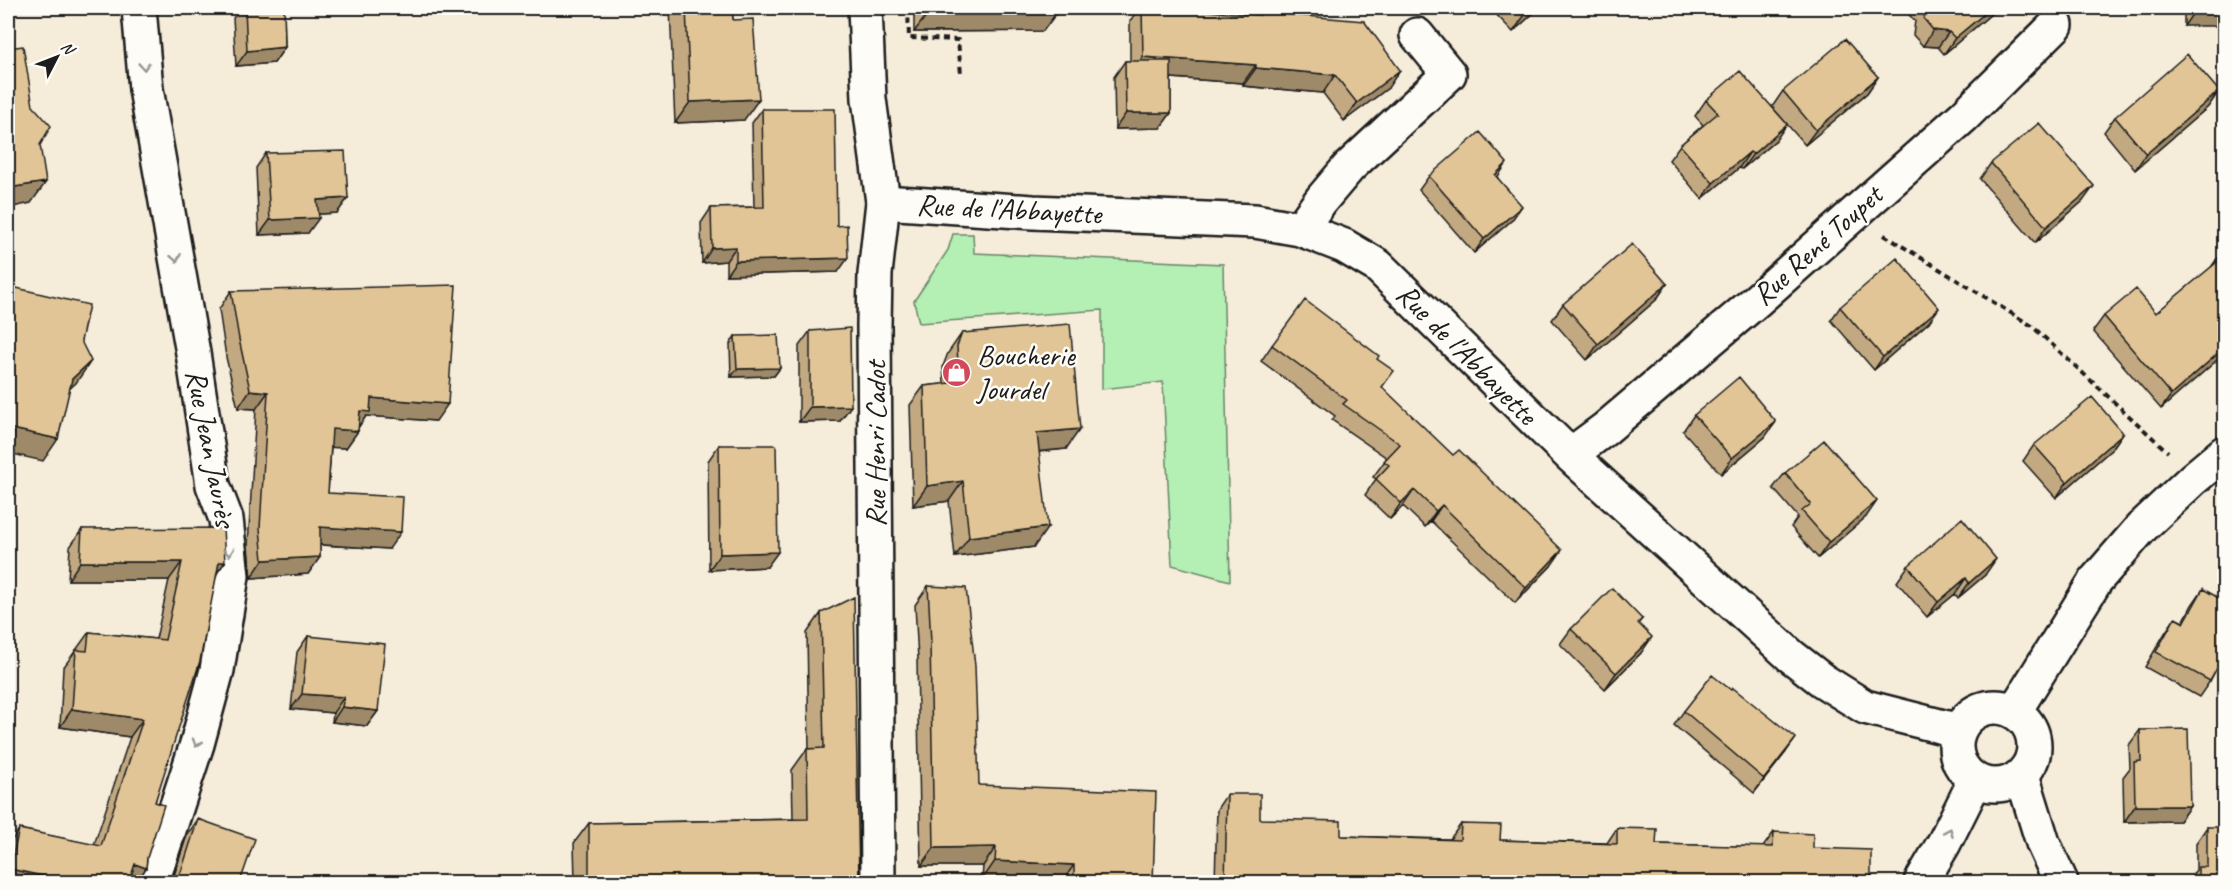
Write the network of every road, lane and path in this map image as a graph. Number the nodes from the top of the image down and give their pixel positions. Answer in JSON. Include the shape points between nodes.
{"nodes":[{"id":1,"x":139,"y":8,"type":"edge"},
{"id":2,"x":865,"y":8,"type":"edge"},
{"id":3,"x":908,"y":8,"type":"edge"},
{"id":4,"x":2056,"y":25,"type":"dead end"},
{"id":5,"x":1417,"y":35,"type":"dead end"},
{"id":6,"x":962,"y":74,"type":"dead end"},
{"id":7,"x":883,"y":202,"type":"junction"},
{"id":8,"x":1850,"y":216,"type":"junction"},
{"id":9,"x":1300,"y":229,"type":"junction"},
{"id":10,"x":2224,"y":453,"type":"edge"},
{"id":11,"x":1570,"y":455,"type":"junction"},
{"id":12,"x":2193,"y":479,"type":"junction"},
{"id":13,"x":2014,"y":712,"type":"junction"},
{"id":14,"x":1959,"y":731,"type":"junction"},
{"id":15,"x":2022,"y":775,"type":"junction"},
{"id":16,"x":1975,"y":781,"type":"junction"},
{"id":17,"x":2043,"y":843,"type":"junction"},
{"id":18,"x":152,"y":882,"type":"edge"},
{"id":19,"x":878,"y":882,"type":"edge"},
{"id":20,"x":1921,"y":882,"type":"edge"},
{"id":21,"x":2035,"y":882,"type":"edge"},
{"id":22,"x":2061,"y":882,"type":"edge"}],
"edges":[{"from":1,"to":18,"type":"street","name":"Rue Jean Jaurès","one_way":true,"via":[[146,89],[213,485],[226,519],[232,576],[217,670]]},
{"from":2,"to":7,"type":"street","name":"Rue Henri Cadot","via":[[869,99]]},
{"from":3,"to":6,"type":"path","via":[[909,39],[958,40]]},
{"from":4,"to":8,"type":"street","name":"Rue René Toupet","via":[[1964,116]]},
{"from":5,"to":9,"type":"street","via":[[1449,74],[1349,167]]},
{"from":7,"to":9,"type":"street","name":"Rue de l'Abbayette","via":[[1255,221]]},
{"from":7,"to":19,"type":"street","name":"Rue Henri Cadot","via":[[874,325]]},
{"from":8,"to":11,"type":"street","name":"Rue René Toupet","via":[[1755,302]]},
{"from":8,"to":12,"type":"path","via":[[2032,326]]},
{"from":9,"to":11,"type":"street","name":"Rue de l'Abbayette","via":[[1344,246],[1378,266]]},
{"from":10,"to":12,"type":"street"},
{"from":11,"to":14,"type":"street","name":"Rue de l'Abbayette","via":[[1822,680],[1865,707]]},
{"from":12,"to":13,"type":"street","via":[[2142,527],[2096,580]]},
{"from":13,"to":14,"type":"street","via":[[1993,707],[1982,709],[1972,714]]},
{"from":13,"to":15,"type":"street","via":[[2031,730],[2034,742],[2031,760]]},
{"from":14,"to":16,"type":"street","via":[[1956,742],[1960,765]]},
{"from":15,"to":16,"type":"street","via":[[2000,786]]},
{"from":15,"to":17,"type":"street"},
{"from":20,"to":16,"type":"street","one_way":true},
{"from":17,"to":21,"type":"street"},
{"from":17,"to":22,"type":"street"}]}
